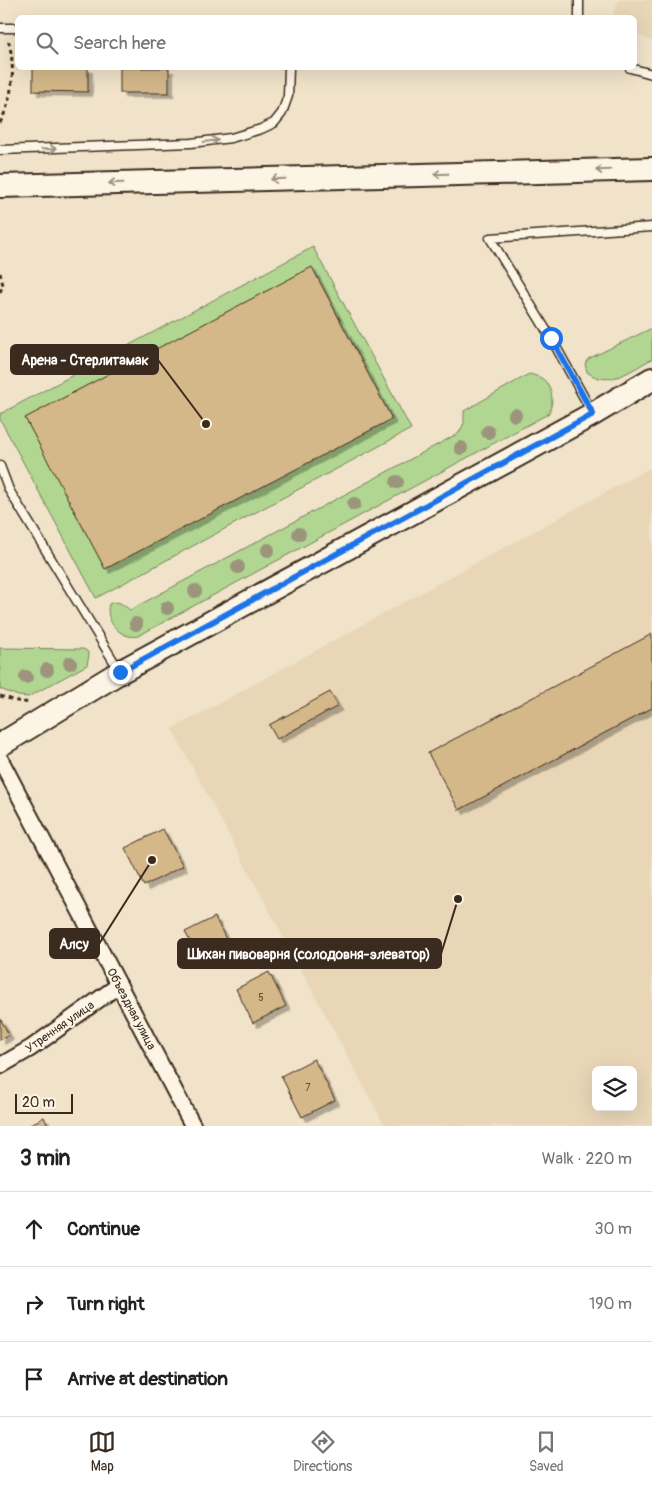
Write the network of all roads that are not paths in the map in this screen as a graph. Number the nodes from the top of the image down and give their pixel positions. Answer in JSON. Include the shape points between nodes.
{"nodes":[{"id":1,"x":579,"y":0,"type":"edge"},
{"id":2,"x":579,"y":15,"type":"edge"},
{"id":3,"x":2,"y":28,"type":"edge"},
{"id":4,"x":15,"y":28,"type":"edge"},
{"id":5,"x":288,"y":70,"type":"edge"},
{"id":6,"x":637,"y":70,"type":"edge"},
{"id":7,"x":652,"y":74,"type":"edge"},
{"id":8,"x":0,"y":150,"type":"edge"},
{"id":9,"x":652,"y":169,"type":"edge"},
{"id":10,"x":0,"y":186,"type":"edge"},
{"id":11,"x":652,"y":227,"type":"edge"},
{"id":12,"x":652,"y":379,"type":"edge"},
{"id":13,"x":593,"y":414,"type":"junction"},
{"id":14,"x":0,"y":466,"type":"edge"},
{"id":15,"x":120,"y":672,"type":"junction"},
{"id":16,"x":0,"y":745,"type":"edge"},
{"id":17,"x":0,"y":759,"type":"edge"},
{"id":18,"x":6,"y":784,"type":"edge"},
{"id":19,"x":119,"y":986,"type":"junction"},
{"id":20,"x":0,"y":1066,"type":"edge"},
{"id":21,"x":194,"y":1126,"type":"edge"}],
"edges":[{"from":1,"to":2,"type":"lane"},
{"from":3,"to":4,"type":"lane"},
{"from":8,"to":5,"type":"lane","one_way":true,"via":[[182,144],[231,138],[274,123],[288,96]]},
{"from":6,"to":7,"type":"lane"},
{"from":9,"to":10,"type":"street","one_way":true},
{"from":11,"to":13,"type":"lane","via":[[490,238]]},
{"from":12,"to":13,"type":"street"},
{"from":13,"to":15,"type":"street"},
{"from":14,"to":15,"type":"lane","via":[[10,492]]},
{"from":15,"to":16,"type":"street"},
{"from":17,"to":18,"type":"street","name":"Объездная улица"},
{"from":18,"to":19,"type":"street","name":"Объездная улица"},
{"from":19,"to":20,"type":"street","name":"Утренняя улица"},
{"from":19,"to":21,"type":"street","name":"Объездная улица"}]}
